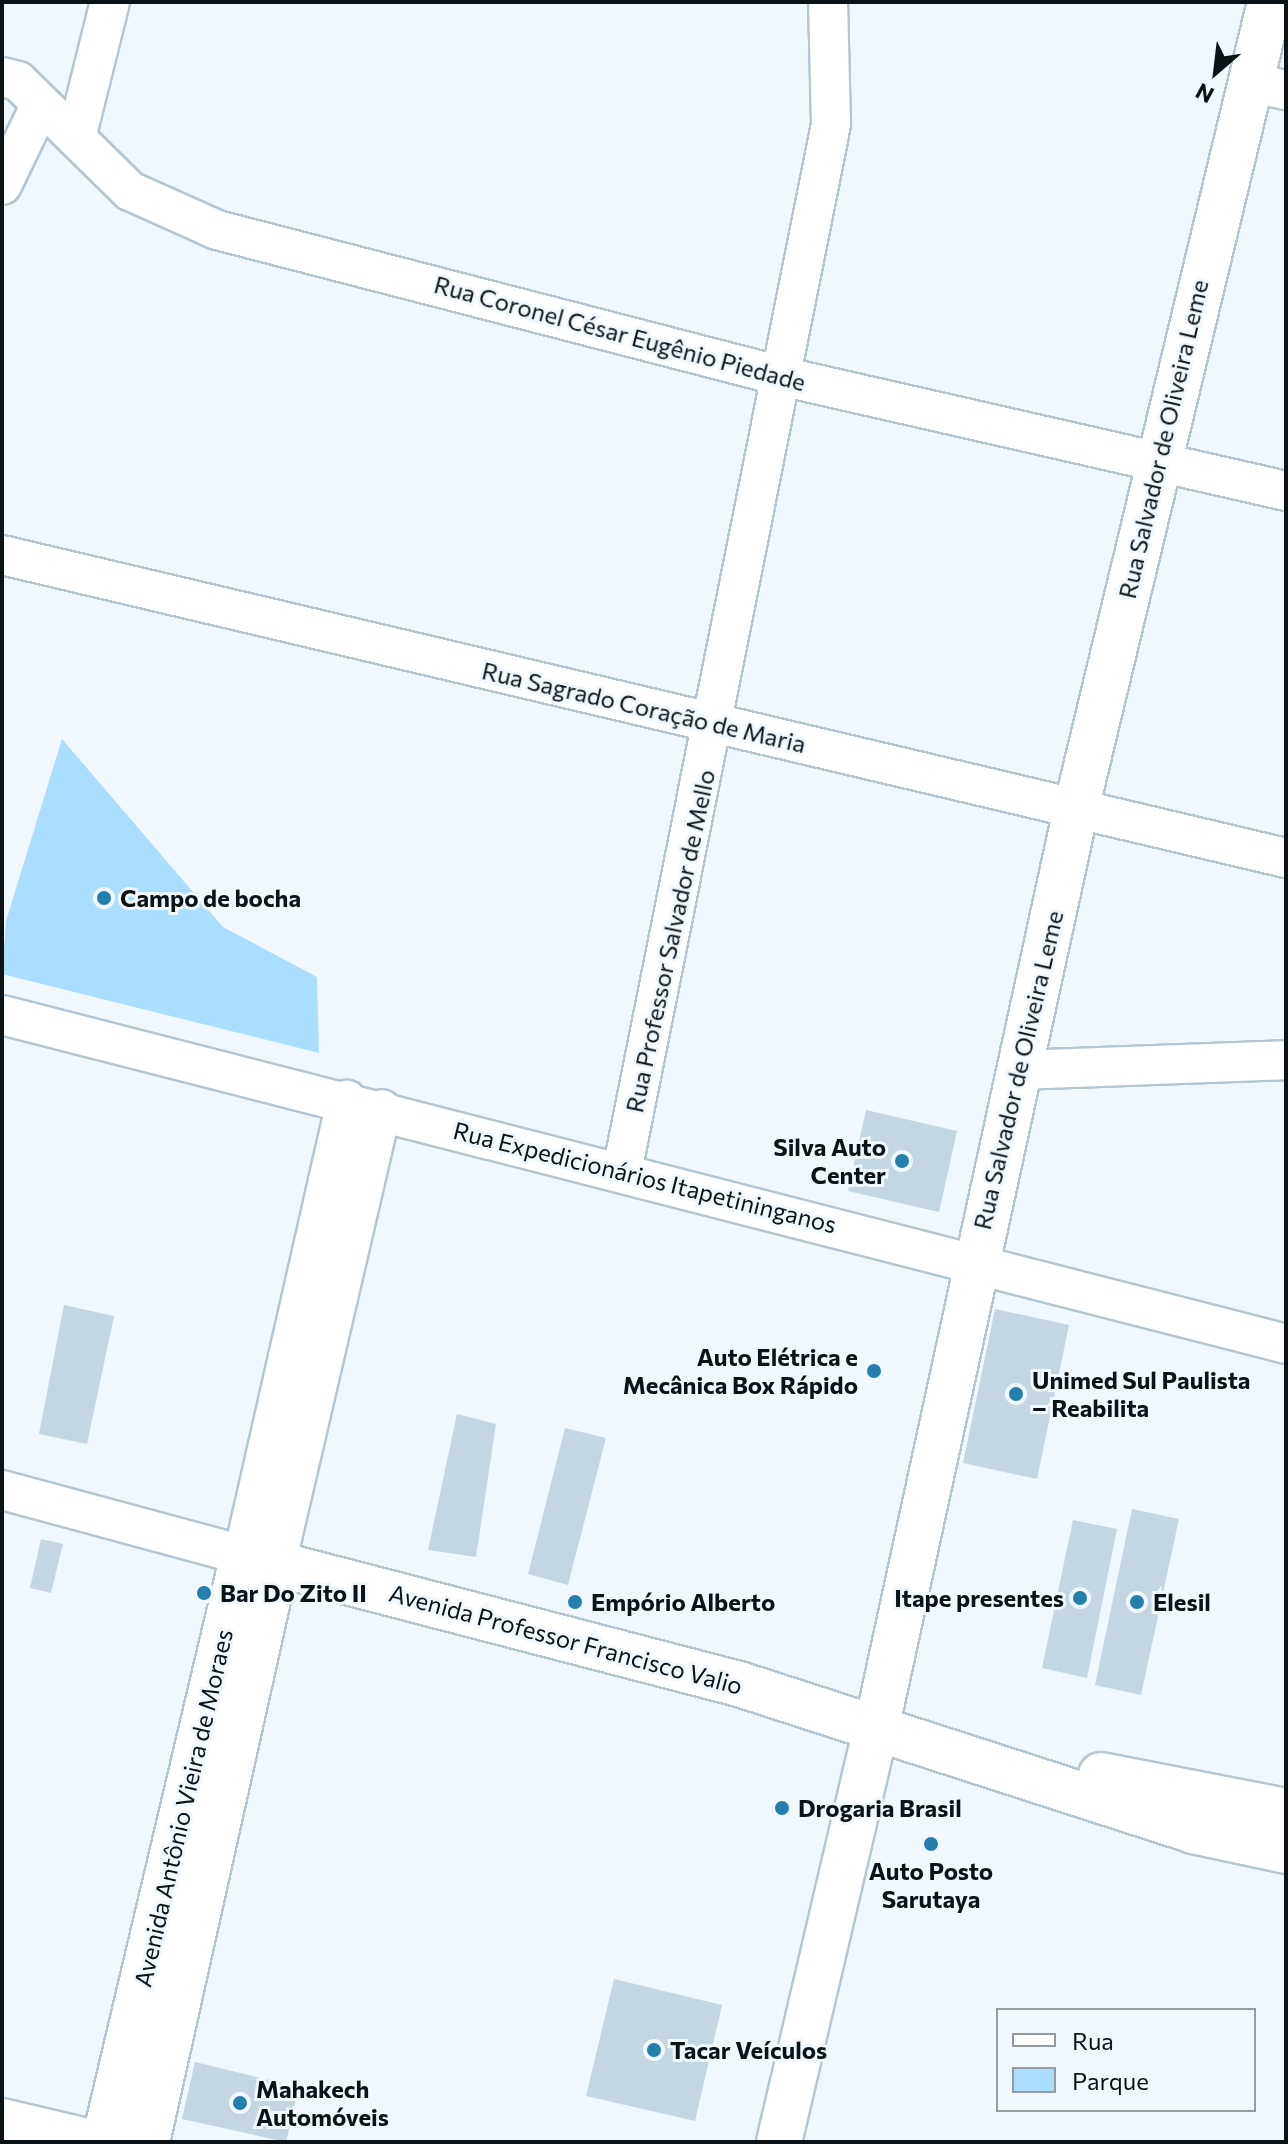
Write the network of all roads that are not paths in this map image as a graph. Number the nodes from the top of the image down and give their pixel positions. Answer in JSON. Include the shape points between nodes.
{"nodes":[{"id":1,"x":110,"y":2,"type":"edge"},
{"id":2,"x":828,"y":2,"type":"edge"},
{"id":3,"x":1270,"y":2,"type":"edge"},
{"id":4,"x":2,"y":77,"type":"edge"},
{"id":5,"x":1268,"y":86,"type":"edge"},
{"id":6,"x":40,"y":106,"type":"junction"},
{"id":7,"x":76,"y":138,"type":"junction"},
{"id":8,"x":2,"y":185,"type":"edge"},
{"id":9,"x":785,"y":377,"type":"junction"},
{"id":10,"x":1157,"y":462,"type":"junction"},
{"id":11,"x":1286,"y":491,"type":"edge"},
{"id":12,"x":2,"y":555,"type":"edge"},
{"id":13,"x":715,"y":724,"type":"junction"},
{"id":14,"x":1076,"y":809,"type":"junction"},
{"id":15,"x":1286,"y":858,"type":"edge"},
{"id":16,"x":2,"y":1015,"type":"edge"},
{"id":17,"x":1286,"y":1060,"type":"edge"},
{"id":18,"x":1018,"y":1070,"type":"junction"},
{"id":19,"x":346,"y":1100,"type":"junction"},
{"id":20,"x":382,"y":1109,"type":"junction"},
{"id":21,"x":622,"y":1172,"type":"junction"},
{"id":22,"x":975,"y":1262,"type":"junction"},
{"id":23,"x":1286,"y":1344,"type":"edge"},
{"id":24,"x":2,"y":1490,"type":"edge"},
{"id":25,"x":260,"y":1560,"type":"junction"},
{"id":26,"x":877,"y":1725,"type":"junction"},
{"id":27,"x":1286,"y":1811,"type":"edge"},
{"id":28,"x":1197,"y":1813,"type":"junction"},
{"id":29,"x":1286,"y":1851,"type":"edge"},
{"id":30,"x":174,"y":1928,"type":"junction"},
{"id":31,"x":2,"y":2121,"type":"edge"},
{"id":32,"x":91,"y":2142,"type":"edge"},
{"id":33,"x":104,"y":2142,"type":"edge"},
{"id":34,"x":147,"y":2142,"type":"edge"},
{"id":35,"x":779,"y":2142,"type":"edge"}],
"edges":[{"from":1,"to":7,"type":"street"},
{"from":2,"to":9,"type":"street","name":"Rua Professor Salvador de Mello","via":[[831,124]]},
{"from":3,"to":5,"type":"main road","name":"Rua Salvador de Oliveira Leme"},
{"from":4,"to":6,"type":"street","name":"Rua Coronel César Eugênio Piedade","via":[[18,81]]},
{"from":5,"to":10,"type":"main road","name":"Rua Salvador de Oliveira Leme"},
{"from":6,"to":7,"type":"street","name":"Rua Coronel César Eugênio Piedade"},
{"from":6,"to":8,"type":"street"},
{"from":7,"to":9,"type":"street","name":"Rua Coronel César Eugênio Piedade","via":[[130,191],[217,230]]},
{"from":9,"to":10,"type":"street","name":"Rua Coronel César Eugênio Piedade"},
{"from":9,"to":13,"type":"street","name":"Rua Professor Salvador de Mello"},
{"from":10,"to":11,"type":"street","name":"Rua Coronel César Eugênio Piedade"},
{"from":10,"to":14,"type":"main road","name":"Rua Salvador de Oliveira Leme"},
{"from":12,"to":13,"type":"street","name":"Rua Sagrado Coração de Maria"},
{"from":13,"to":14,"type":"street","name":"Rua Sagrado Coração de Maria"},
{"from":13,"to":21,"type":"street","name":"Rua Professor Salvador de Mello"},
{"from":14,"to":15,"type":"street","name":"Rua Sagrado Coração de Maria"},
{"from":14,"to":18,"type":"main road","name":"Rua Salvador de Oliveira Leme"},
{"from":16,"to":19,"type":"street","name":"Rua Expedicionários Itapetininganos"},
{"from":17,"to":18,"type":"street"},
{"from":18,"to":22,"type":"main road","name":"Rua Salvador de Oliveira Leme"},
{"from":19,"to":20,"type":"street","name":"Rua Expedicionários Itapetininganos"},
{"from":19,"to":25,"type":"street","name":"Avenida Antônio Vieira de Moraes"},
{"from":20,"to":21,"type":"street","name":"Rua Expedicionários Itapetininganos"},
{"from":20,"to":25,"type":"street","name":"Avenida Antônio Vieira de Moraes"},
{"from":21,"to":22,"type":"street","name":"Rua Expedicionários Itapetininganos"},
{"from":22,"to":23,"type":"street","name":"Rua Expedicionários Itapetininganos"},
{"from":22,"to":26,"type":"main road","name":"Rua Salvador de Oliveira Leme"},
{"from":24,"to":25,"type":"street","name":"Avenida Professor Francisco Valio"},
{"from":25,"to":26,"type":"main road","name":"Avenida Professor Francisco Valio"},
{"from":25,"to":30,"type":"main road","name":"Avenida Antônio Vieira de Moraes"},
{"from":26,"to":28,"type":"main road","name":"Avenida Professor Francisco Valio"},
{"from":26,"to":35,"type":"main road","name":"Rua Salvador de Oliveira Leme"},
{"from":27,"to":28,"type":"main road","name":"Avenida Professor Francisco Valio"},
{"from":28,"to":29,"type":"main road","name":"Avenida Professor Francisco Valio"},
{"from":30,"to":33,"type":"main road","name":"Avenida Antônio Vieira de Moraes"},
{"from":30,"to":34,"type":"main road","name":"Avenida Antônio Vieira de Moraes"},
{"from":31,"to":32,"type":"main road"}]}
